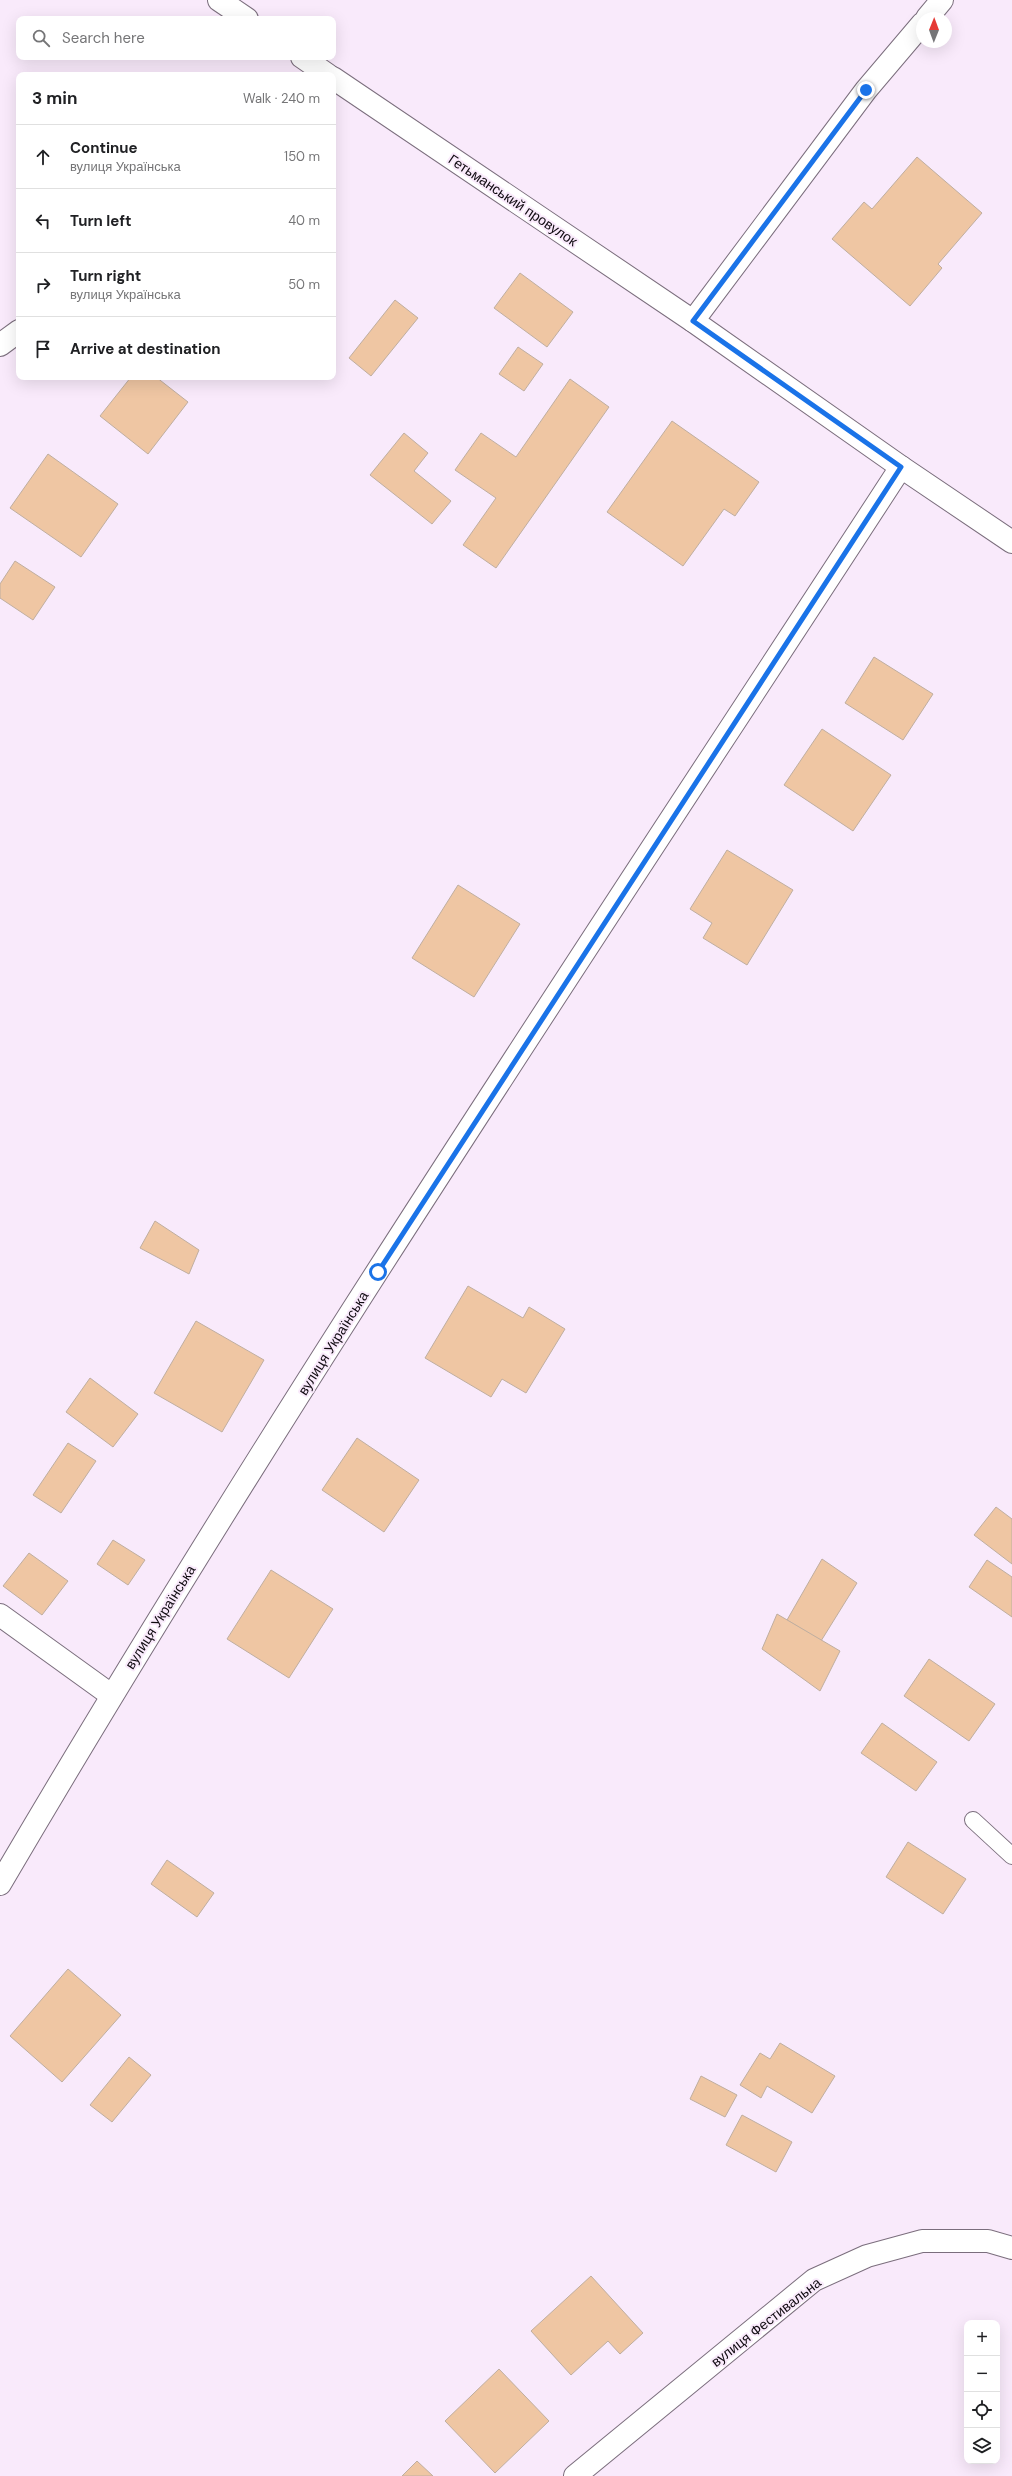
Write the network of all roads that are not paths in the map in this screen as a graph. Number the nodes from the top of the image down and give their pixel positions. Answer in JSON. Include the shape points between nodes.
{"nodes":[{"id":1,"x":219,"y":0,"type":"edge"},
{"id":2,"x":942,"y":0,"type":"edge"},
{"id":3,"x":932,"y":12,"type":"edge"},
{"id":4,"x":243,"y":16,"type":"edge"},
{"id":5,"x":916,"y":31,"type":"edge"},
{"id":6,"x":306,"y":60,"type":"edge"},
{"id":7,"x":321,"y":72,"type":"edge"},
{"id":8,"x":336,"y":83,"type":"edge"},
{"id":9,"x":693,"y":321,"type":"junction"},
{"id":10,"x":16,"y":333,"type":"edge"},
{"id":11,"x":0,"y":345,"type":"edge"},
{"id":12,"x":901,"y":467,"type":"junction"},
{"id":13,"x":1012,"y":542,"type":"edge"},
{"id":14,"x":0,"y":1615,"type":"edge"},
{"id":15,"x":111,"y":1695,"type":"junction"},
{"id":16,"x":973,"y":1820,"type":"dead end"},
{"id":17,"x":1012,"y":1856,"type":"edge"},
{"id":18,"x":0,"y":1884,"type":"edge"},
{"id":19,"x":1012,"y":2248,"type":"edge"},
{"id":20,"x":575,"y":2476,"type":"edge"}],
"edges":[{"from":1,"to":4,"type":"street"},
{"from":2,"to":3,"type":"street"},
{"from":5,"to":9,"type":"street","via":[[866,90]]},
{"from":6,"to":7,"type":"street","name":"Гетьманський провулок"},
{"from":8,"to":9,"type":"street","name":"Гетьманський провулок"},
{"from":9,"to":12,"type":"street","name":"Гетьманський провулок"},
{"from":10,"to":11,"type":"street"},
{"from":12,"to":13,"type":"street","name":"Гетьманський провулок"},
{"from":12,"to":15,"type":"street","name":"вулиця Українська","via":[[378,1272]]},
{"from":14,"to":15,"type":"street"},
{"from":15,"to":18,"type":"street","name":"вулиця Українська"},
{"from":16,"to":17,"type":"lane"},
{"from":19,"to":20,"type":"street","name":"вулиця Фестивальна","via":[[988,2241],[922,2241],[867,2256],[814,2280]]}]}
